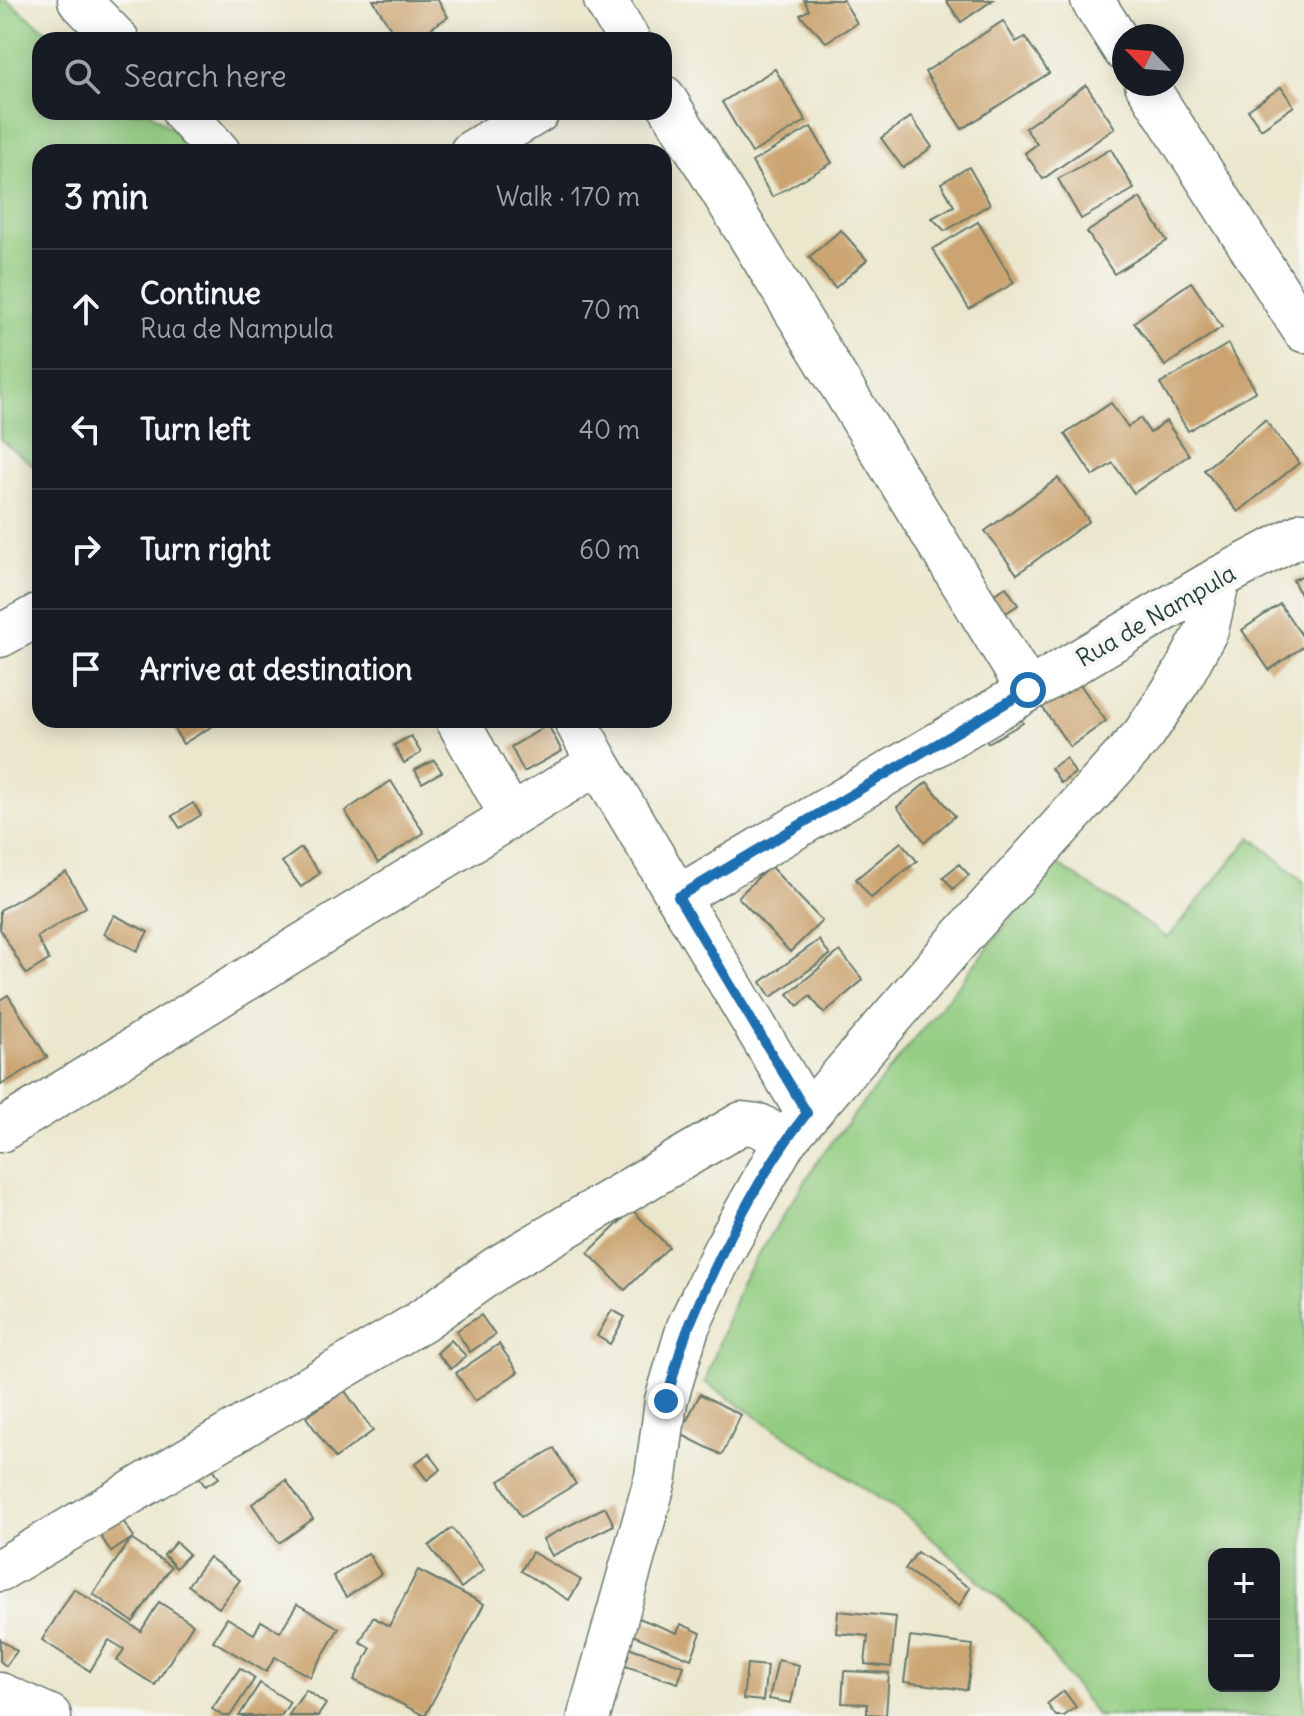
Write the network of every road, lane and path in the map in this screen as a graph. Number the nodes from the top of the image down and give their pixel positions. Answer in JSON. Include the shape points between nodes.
{"nodes":[{"id":1,"x":79,"y":0,"type":"edge"},
{"id":2,"x":605,"y":0,"type":"edge"},
{"id":3,"x":1092,"y":0,"type":"edge"},
{"id":4,"x":1112,"y":31,"type":"edge"},
{"id":5,"x":110,"y":32,"type":"edge"},
{"id":6,"x":624,"y":32,"type":"edge"},
{"id":7,"x":1154,"y":96,"type":"edge"},
{"id":8,"x":672,"y":110,"type":"edge"},
{"id":9,"x":190,"y":120,"type":"edge"},
{"id":10,"x":525,"y":120,"type":"edge"},
{"id":11,"x":212,"y":144,"type":"edge"},
{"id":12,"x":484,"y":144,"type":"edge"},
{"id":13,"x":1304,"y":331,"type":"edge"},
{"id":14,"x":1304,"y":533,"type":"edge"},
{"id":15,"x":1219,"y":578,"type":"junction"},
{"id":16,"x":32,"y":618,"type":"edge"},
{"id":17,"x":0,"y":636,"type":"edge"},
{"id":18,"x":1028,"y":690,"type":"junction"},
{"id":19,"x":462,"y":728,"type":"edge"},
{"id":20,"x":579,"y":728,"type":"edge"},
{"id":21,"x":598,"y":763,"type":"junction"},
{"id":22,"x":511,"y":816,"type":"junction"},
{"id":23,"x":678,"y":897,"type":"junction"},
{"id":24,"x":796,"y":1127,"type":"junction"},
{"id":25,"x":0,"y":1131,"type":"edge"},
{"id":26,"x":0,"y":1570,"type":"edge"},
{"id":27,"x":0,"y":1694,"type":"edge"},
{"id":28,"x":600,"y":1714,"type":"edge"},
{"id":29,"x":50,"y":1716,"type":"edge"}],
"edges":[{"from":1,"to":5,"type":"street"},
{"from":2,"to":6,"type":"street"},
{"from":3,"to":4,"type":"street"},
{"from":7,"to":13,"type":"street"},
{"from":8,"to":18,"type":"street"},
{"from":9,"to":11,"type":"street"},
{"from":10,"to":12,"type":"street"},
{"from":14,"to":15,"type":"street","name":"Rua de Nampula"},
{"from":15,"to":18,"type":"street","name":"Rua de Nampula"},
{"from":15,"to":24,"type":"street","via":[[1207,630],[1144,734]]},
{"from":16,"to":17,"type":"street"},
{"from":18,"to":23,"type":"street","name":"Rua de Nampula"},
{"from":19,"to":22,"type":"street"},
{"from":20,"to":21,"type":"street"},
{"from":21,"to":22,"type":"street"},
{"from":21,"to":23,"type":"street"},
{"from":22,"to":25,"type":"street"},
{"from":23,"to":24,"type":"street"},
{"from":24,"to":26,"type":"street","via":[[742,1123],[498,1267],[420,1322]]},
{"from":24,"to":28,"type":"street","via":[[723,1252],[688,1327],[666,1401],[656,1477]]},
{"from":27,"to":29,"type":"street"}]}
